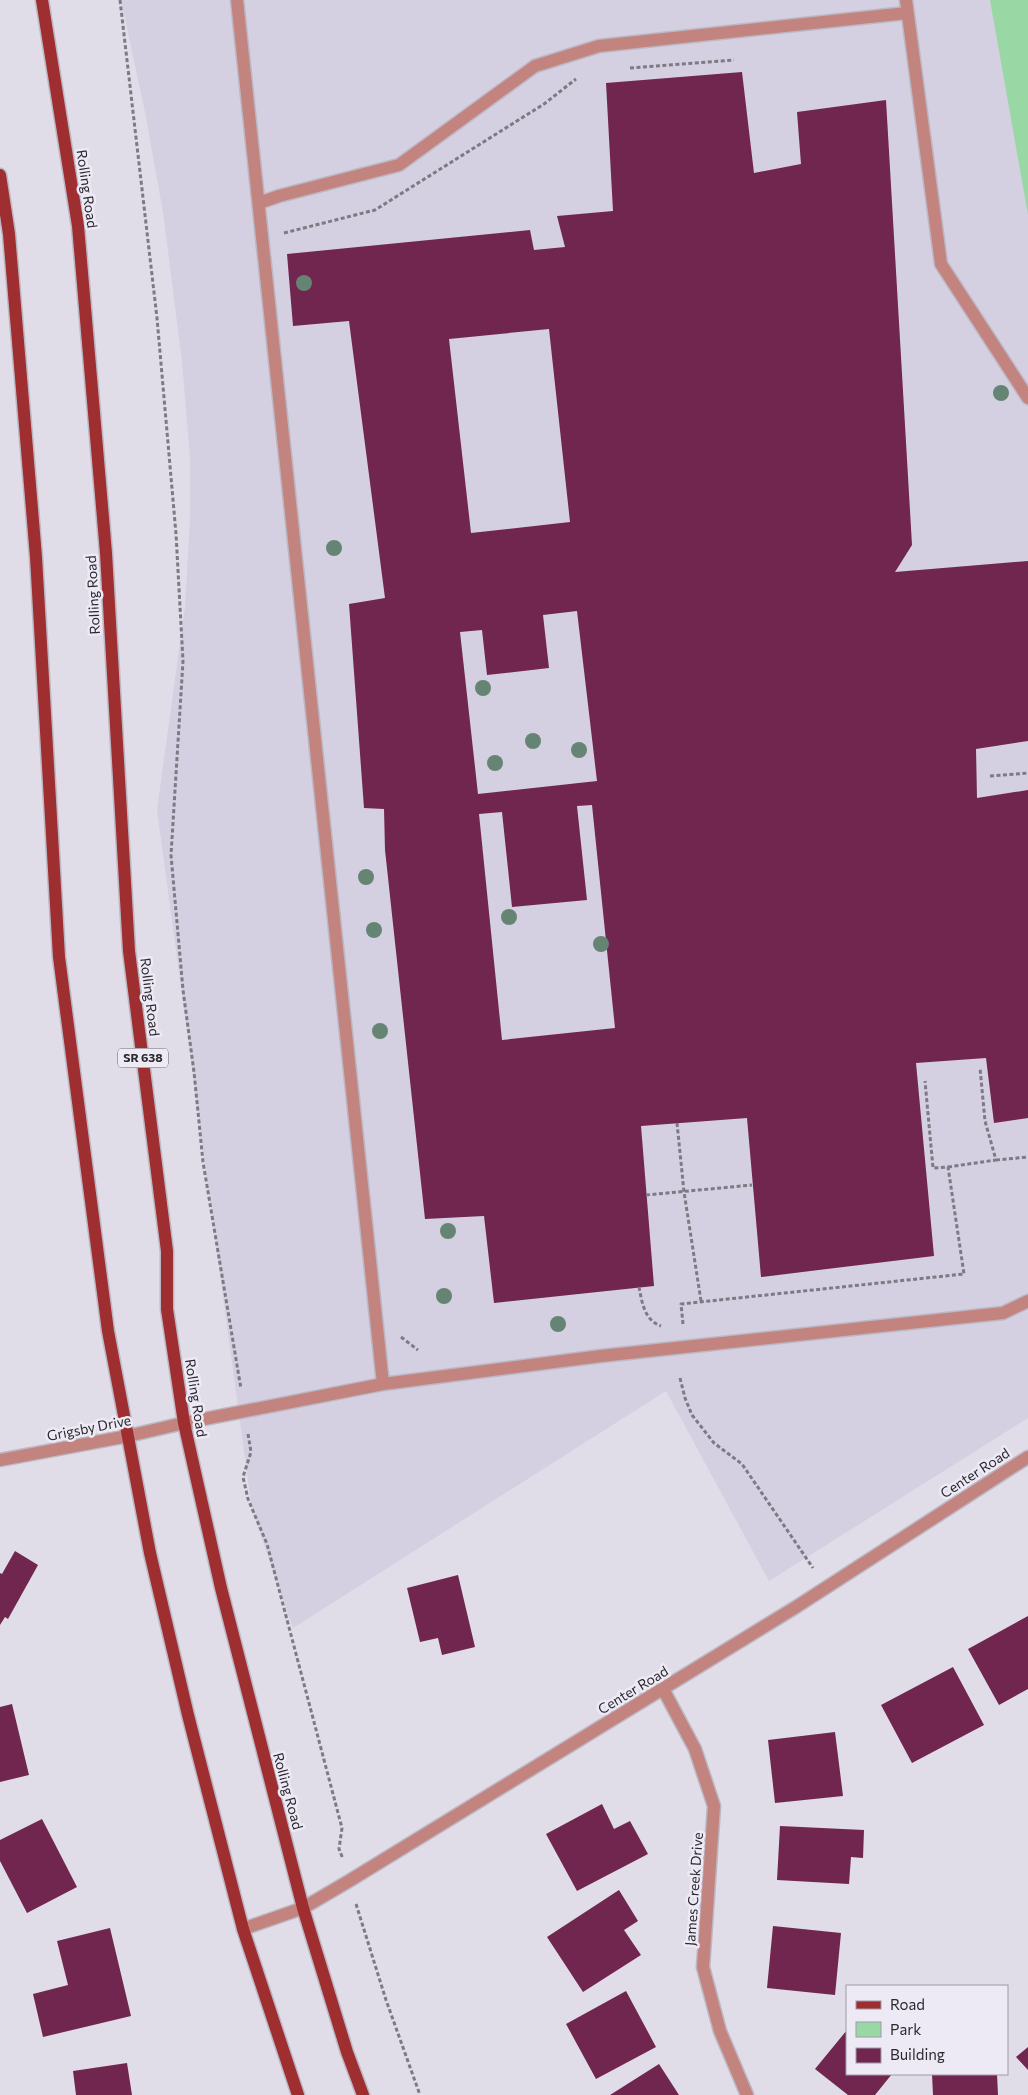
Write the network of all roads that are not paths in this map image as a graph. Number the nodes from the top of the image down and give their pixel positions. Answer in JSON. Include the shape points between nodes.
{"nodes":[{"id":1,"x":42,"y":0,"type":"edge"},
{"id":2,"x":237,"y":0,"type":"edge"},
{"id":3,"x":906,"y":0,"type":"edge"},
{"id":4,"x":906,"y":13,"type":"junction"},
{"id":5,"x":0,"y":175,"type":"edge"},
{"id":6,"x":259,"y":203,"type":"junction"},
{"id":7,"x":1028,"y":398,"type":"edge"},
{"id":8,"x":1028,"y":1301,"type":"edge"},
{"id":9,"x":383,"y":1384,"type":"junction"},
{"id":10,"x":184,"y":1423,"type":"junction"},
{"id":11,"x":128,"y":1436,"type":"junction"},
{"id":12,"x":1028,"y":1457,"type":"edge"},
{"id":13,"x":0,"y":1460,"type":"edge"},
{"id":14,"x":663,"y":1689,"type":"junction"},
{"id":15,"x":304,"y":1908,"type":"junction"},
{"id":16,"x":243,"y":1929,"type":"junction"},
{"id":17,"x":298,"y":2095,"type":"edge"},
{"id":18,"x":363,"y":2095,"type":"edge"},
{"id":19,"x":747,"y":2095,"type":"edge"}],
"edges":[{"from":1,"to":10,"type":"main road","name":"Rolling Road","number":"SR 638","via":[[78,226],[106,552],[129,951],[167,1251],[167,1309]]},
{"from":2,"to":6,"type":"street"},
{"from":3,"to":4,"type":"street"},
{"from":4,"to":6,"type":"street","via":[[599,46],[535,66],[399,165]]},
{"from":4,"to":7,"type":"street","via":[[941,264]]},
{"from":5,"to":11,"type":"main road","via":[[9,234],[36,547],[60,957],[103,1296]]},
{"from":6,"to":9,"type":"street"},
{"from":8,"to":9,"type":"street","name":"Grigsby Drive","via":[[1003,1312],[601,1356]]},
{"from":9,"to":10,"type":"street","name":"Grigsby Drive"},
{"from":10,"to":11,"type":"street","name":"Grigsby Drive"},
{"from":10,"to":15,"type":"main road","name":"Rolling Road","number":"SR 638","via":[[230,1624]]},
{"from":11,"to":13,"type":"street","name":"Grigsby Drive"},
{"from":11,"to":16,"type":"main road","via":[[150,1553]]},
{"from":12,"to":14,"type":"street","name":"Center Road"},
{"from":14,"to":15,"type":"street","name":"Center Road"},
{"from":14,"to":19,"type":"street","name":"James Creek Drive","via":[[695,1748],[714,1806],[703,1967],[720,2031]]},
{"from":15,"to":16,"type":"street","name":"Center Road"},
{"from":15,"to":18,"type":"main road","name":"Rolling Road","number":"SR 638"},
{"from":16,"to":17,"type":"main road"}]}
